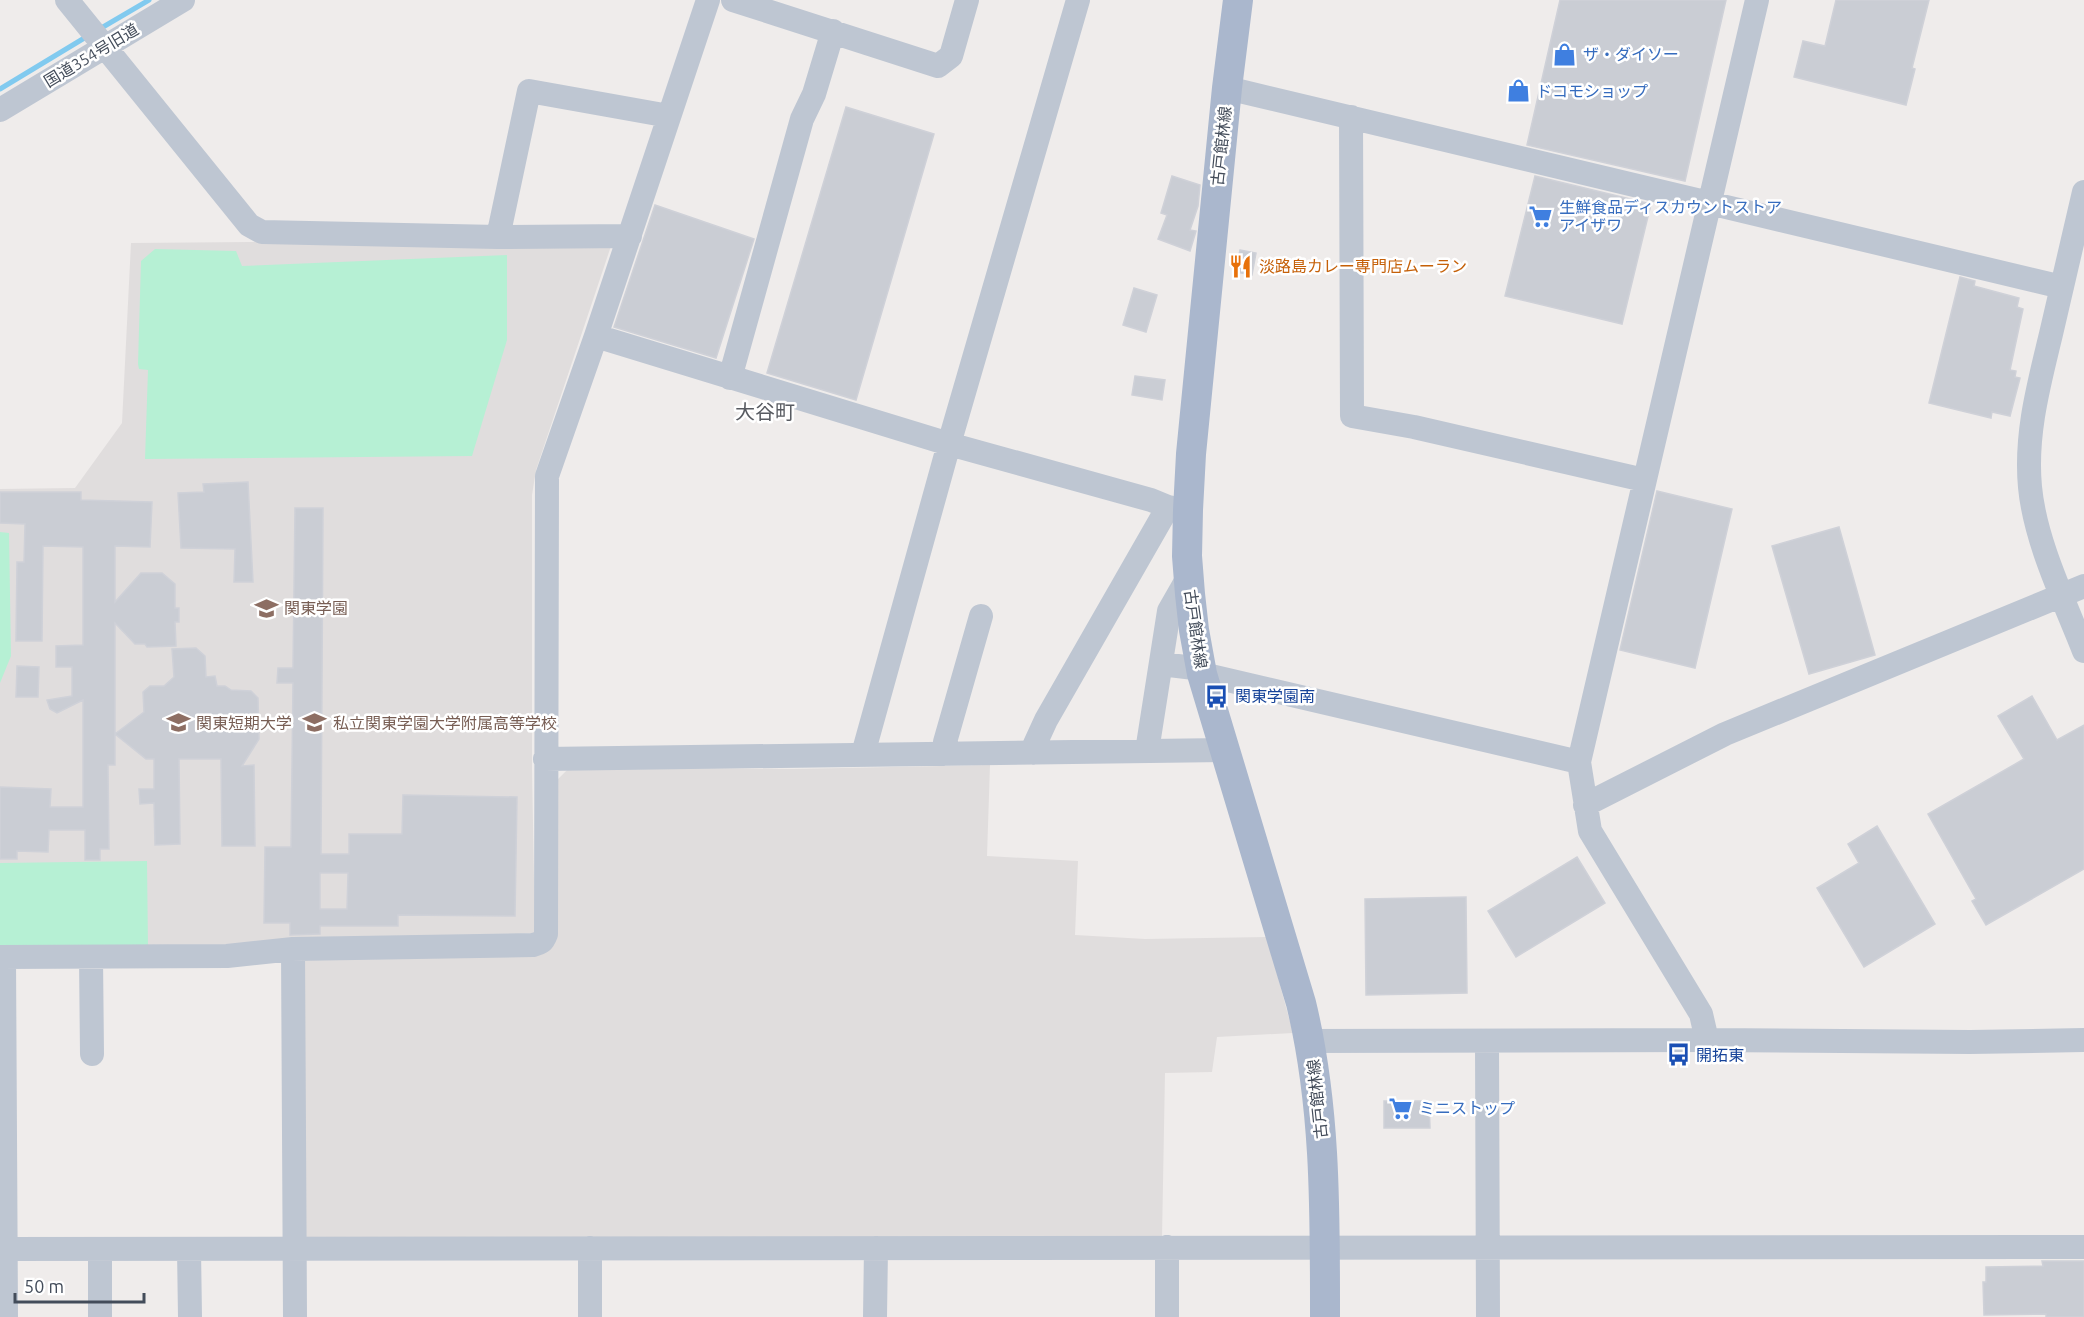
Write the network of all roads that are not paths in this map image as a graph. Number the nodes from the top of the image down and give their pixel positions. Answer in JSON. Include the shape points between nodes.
{"nodes":[{"id":1,"x":67,"y":0,"type":"edge"},
{"id":2,"x":183,"y":0,"type":"edge"},
{"id":3,"x":708,"y":0,"type":"edge"},
{"id":4,"x":733,"y":0,"type":"edge"},
{"id":5,"x":967,"y":0,"type":"edge"},
{"id":6,"x":1078,"y":0,"type":"edge"},
{"id":7,"x":1238,"y":0,"type":"edge"},
{"id":8,"x":1757,"y":0,"type":"edge"},
{"id":9,"x":833,"y":31,"type":"junction"},
{"id":10,"x":104,"y":47,"type":"junction"},
{"id":11,"x":1227,"y":88,"type":"junction"},
{"id":12,"x":0,"y":110,"type":"edge"},
{"id":13,"x":669,"y":116,"type":"junction"},
{"id":14,"x":1351,"y":117,"type":"junction"},
{"id":15,"x":2084,"y":192,"type":"edge"},
{"id":16,"x":1709,"y":201,"type":"junction"},
{"id":17,"x":498,"y":237,"type":"junction"},
{"id":18,"x":630,"y":237,"type":"junction"},
{"id":19,"x":2062,"y":287,"type":"junction"},
{"id":20,"x":596,"y":336,"type":"junction"},
{"id":21,"x":730,"y":378,"type":"junction"},
{"id":22,"x":949,"y":444,"type":"junction"},
{"id":23,"x":1644,"y":480,"type":"junction"},
{"id":24,"x":1178,"y":509,"type":"junction"},
{"id":25,"x":1189,"y":576,"type":"junction"},
{"id":26,"x":2073,"y":590,"type":"edge"},
{"id":27,"x":981,"y":616,"type":"dead end"},
{"id":28,"x":2084,"y":651,"type":"edge"},
{"id":29,"x":1161,"y":664,"type":"junction"},
{"id":30,"x":1202,"y":674,"type":"junction"},
{"id":31,"x":1225,"y":750,"type":"junction"},
{"id":32,"x":1147,"y":751,"type":"junction"},
{"id":33,"x":1034,"y":753,"type":"junction"},
{"id":34,"x":863,"y":754,"type":"junction"},
{"id":35,"x":944,"y":754,"type":"junction"},
{"id":36,"x":545,"y":759,"type":"junction"},
{"id":37,"x":1579,"y":762,"type":"junction"},
{"id":38,"x":1585,"y":805,"type":"junction"},
{"id":39,"x":293,"y":948,"type":"junction"},
{"id":40,"x":2,"y":957,"type":"edge"},
{"id":41,"x":91,"y":957,"type":"junction"},
{"id":42,"x":1707,"y":1040,"type":"junction"},
{"id":43,"x":2084,"y":1040,"type":"edge"},
{"id":44,"x":1310,"y":1041,"type":"junction"},
{"id":45,"x":1488,"y":1041,"type":"junction"},
{"id":46,"x":2,"y":1047,"type":"edge"},
{"id":47,"x":92,"y":1054,"type":"dead end"},
{"id":48,"x":1167,"y":1246,"type":"junction"},
{"id":49,"x":1489,"y":1246,"type":"junction"},
{"id":50,"x":1325,"y":1247,"type":"junction"},
{"id":51,"x":2084,"y":1247,"type":"edge"},
{"id":52,"x":590,"y":1248,"type":"junction"},
{"id":53,"x":876,"y":1248,"type":"junction"},
{"id":54,"x":3,"y":1249,"type":"edge"},
{"id":55,"x":100,"y":1249,"type":"junction"},
{"id":56,"x":189,"y":1249,"type":"junction"},
{"id":57,"x":294,"y":1250,"type":"junction"},
{"id":58,"x":6,"y":1317,"type":"edge"},
{"id":59,"x":100,"y":1317,"type":"edge"},
{"id":60,"x":190,"y":1317,"type":"edge"},
{"id":61,"x":295,"y":1317,"type":"edge"},
{"id":62,"x":590,"y":1317,"type":"edge"},
{"id":63,"x":875,"y":1317,"type":"edge"},
{"id":64,"x":1167,"y":1317,"type":"edge"},
{"id":65,"x":1325,"y":1317,"type":"edge"},
{"id":66,"x":1488,"y":1317,"type":"edge"}],
"edges":[{"from":1,"to":10,"type":"street"},
{"from":2,"to":10,"type":"street","name":"国道354号旧道"},
{"from":3,"to":13,"type":"street"},
{"from":4,"to":9,"type":"street"},
{"from":5,"to":9,"type":"street","via":[[951,56],[938,66]]},
{"from":6,"to":22,"type":"street"},
{"from":7,"to":11,"type":"main road","name":"古戸館林線"},
{"from":8,"to":16,"type":"street"},
{"from":9,"to":21,"type":"street","via":[[814,94],[802,119]]},
{"from":10,"to":12,"type":"street","name":"国道354号旧道"},
{"from":10,"to":17,"type":"street","via":[[249,225],[262,232]]},
{"from":11,"to":14,"type":"street"},
{"from":11,"to":24,"type":"main road","name":"古戸館林線","via":[[1191,454]]},
{"from":13,"to":17,"type":"street","via":[[529,91]]},
{"from":13,"to":18,"type":"street"},
{"from":14,"to":16,"type":"street"},
{"from":14,"to":23,"type":"street","via":[[1352,416]]},
{"from":15,"to":19,"type":"street"},
{"from":16,"to":19,"type":"street"},
{"from":16,"to":23,"type":"street"},
{"from":17,"to":18,"type":"street"},
{"from":18,"to":20,"type":"street"},
{"from":19,"to":26,"type":"street","via":[[2034,402],[2030,488],[2044,546]]},
{"from":20,"to":21,"type":"street"},
{"from":20,"to":36,"type":"street","via":[[546,476]]},
{"from":21,"to":22,"type":"street"},
{"from":22,"to":24,"type":"street"},
{"from":22,"to":34,"type":"street"},
{"from":23,"to":37,"type":"street"},
{"from":24,"to":25,"type":"main road","name":"古戸館林線"},
{"from":24,"to":33,"type":"street","via":[[1046,720]]},
{"from":25,"to":29,"type":"street","via":[[1169,611]]},
{"from":25,"to":30,"type":"main road","name":"古戸館林線"},
{"from":26,"to":28,"type":"street"},
{"from":26,"to":38,"type":"street","via":[[1725,734]]},
{"from":27,"to":35,"type":"street"},
{"from":29,"to":30,"type":"street","via":[[1194,668]]},
{"from":29,"to":32,"type":"street"},
{"from":30,"to":31,"type":"main road","name":"古戸館林線"},
{"from":30,"to":37,"type":"street"},
{"from":31,"to":32,"type":"street"},
{"from":31,"to":44,"type":"main road","name":"古戸館林線"},
{"from":32,"to":33,"type":"street"},
{"from":33,"to":35,"type":"street"},
{"from":34,"to":35,"type":"street"},
{"from":34,"to":36,"type":"street"},
{"from":36,"to":39,"type":"street","via":[[546,934],[540,944]]},
{"from":37,"to":38,"type":"street"},
{"from":38,"to":42,"type":"street","via":[[1590,831],[1701,1014]]},
{"from":39,"to":41,"type":"street","via":[[227,956]]},
{"from":39,"to":57,"type":"street"},
{"from":40,"to":41,"type":"street"},
{"from":40,"to":46,"type":"street"},
{"from":41,"to":47,"type":"street"},
{"from":42,"to":43,"type":"street"},
{"from":42,"to":45,"type":"street"},
{"from":44,"to":45,"type":"street"},
{"from":44,"to":50,"type":"main road","name":"古戸館林線","via":[[1321,1133]]},
{"from":45,"to":49,"type":"street"},
{"from":46,"to":54,"type":"street"},
{"from":48,"to":50,"type":"street"},
{"from":48,"to":53,"type":"street"},
{"from":48,"to":64,"type":"street"},
{"from":49,"to":50,"type":"street"},
{"from":49,"to":51,"type":"street"},
{"from":49,"to":66,"type":"street"},
{"from":50,"to":65,"type":"main road","name":"古戸館林線"},
{"from":52,"to":53,"type":"street"},
{"from":52,"to":57,"type":"street"},
{"from":52,"to":62,"type":"street"},
{"from":53,"to":63,"type":"street"},
{"from":54,"to":55,"type":"street"},
{"from":54,"to":58,"type":"street"},
{"from":55,"to":56,"type":"street"},
{"from":55,"to":59,"type":"street"},
{"from":56,"to":57,"type":"street"},
{"from":56,"to":60,"type":"street"},
{"from":57,"to":61,"type":"street"}]}
